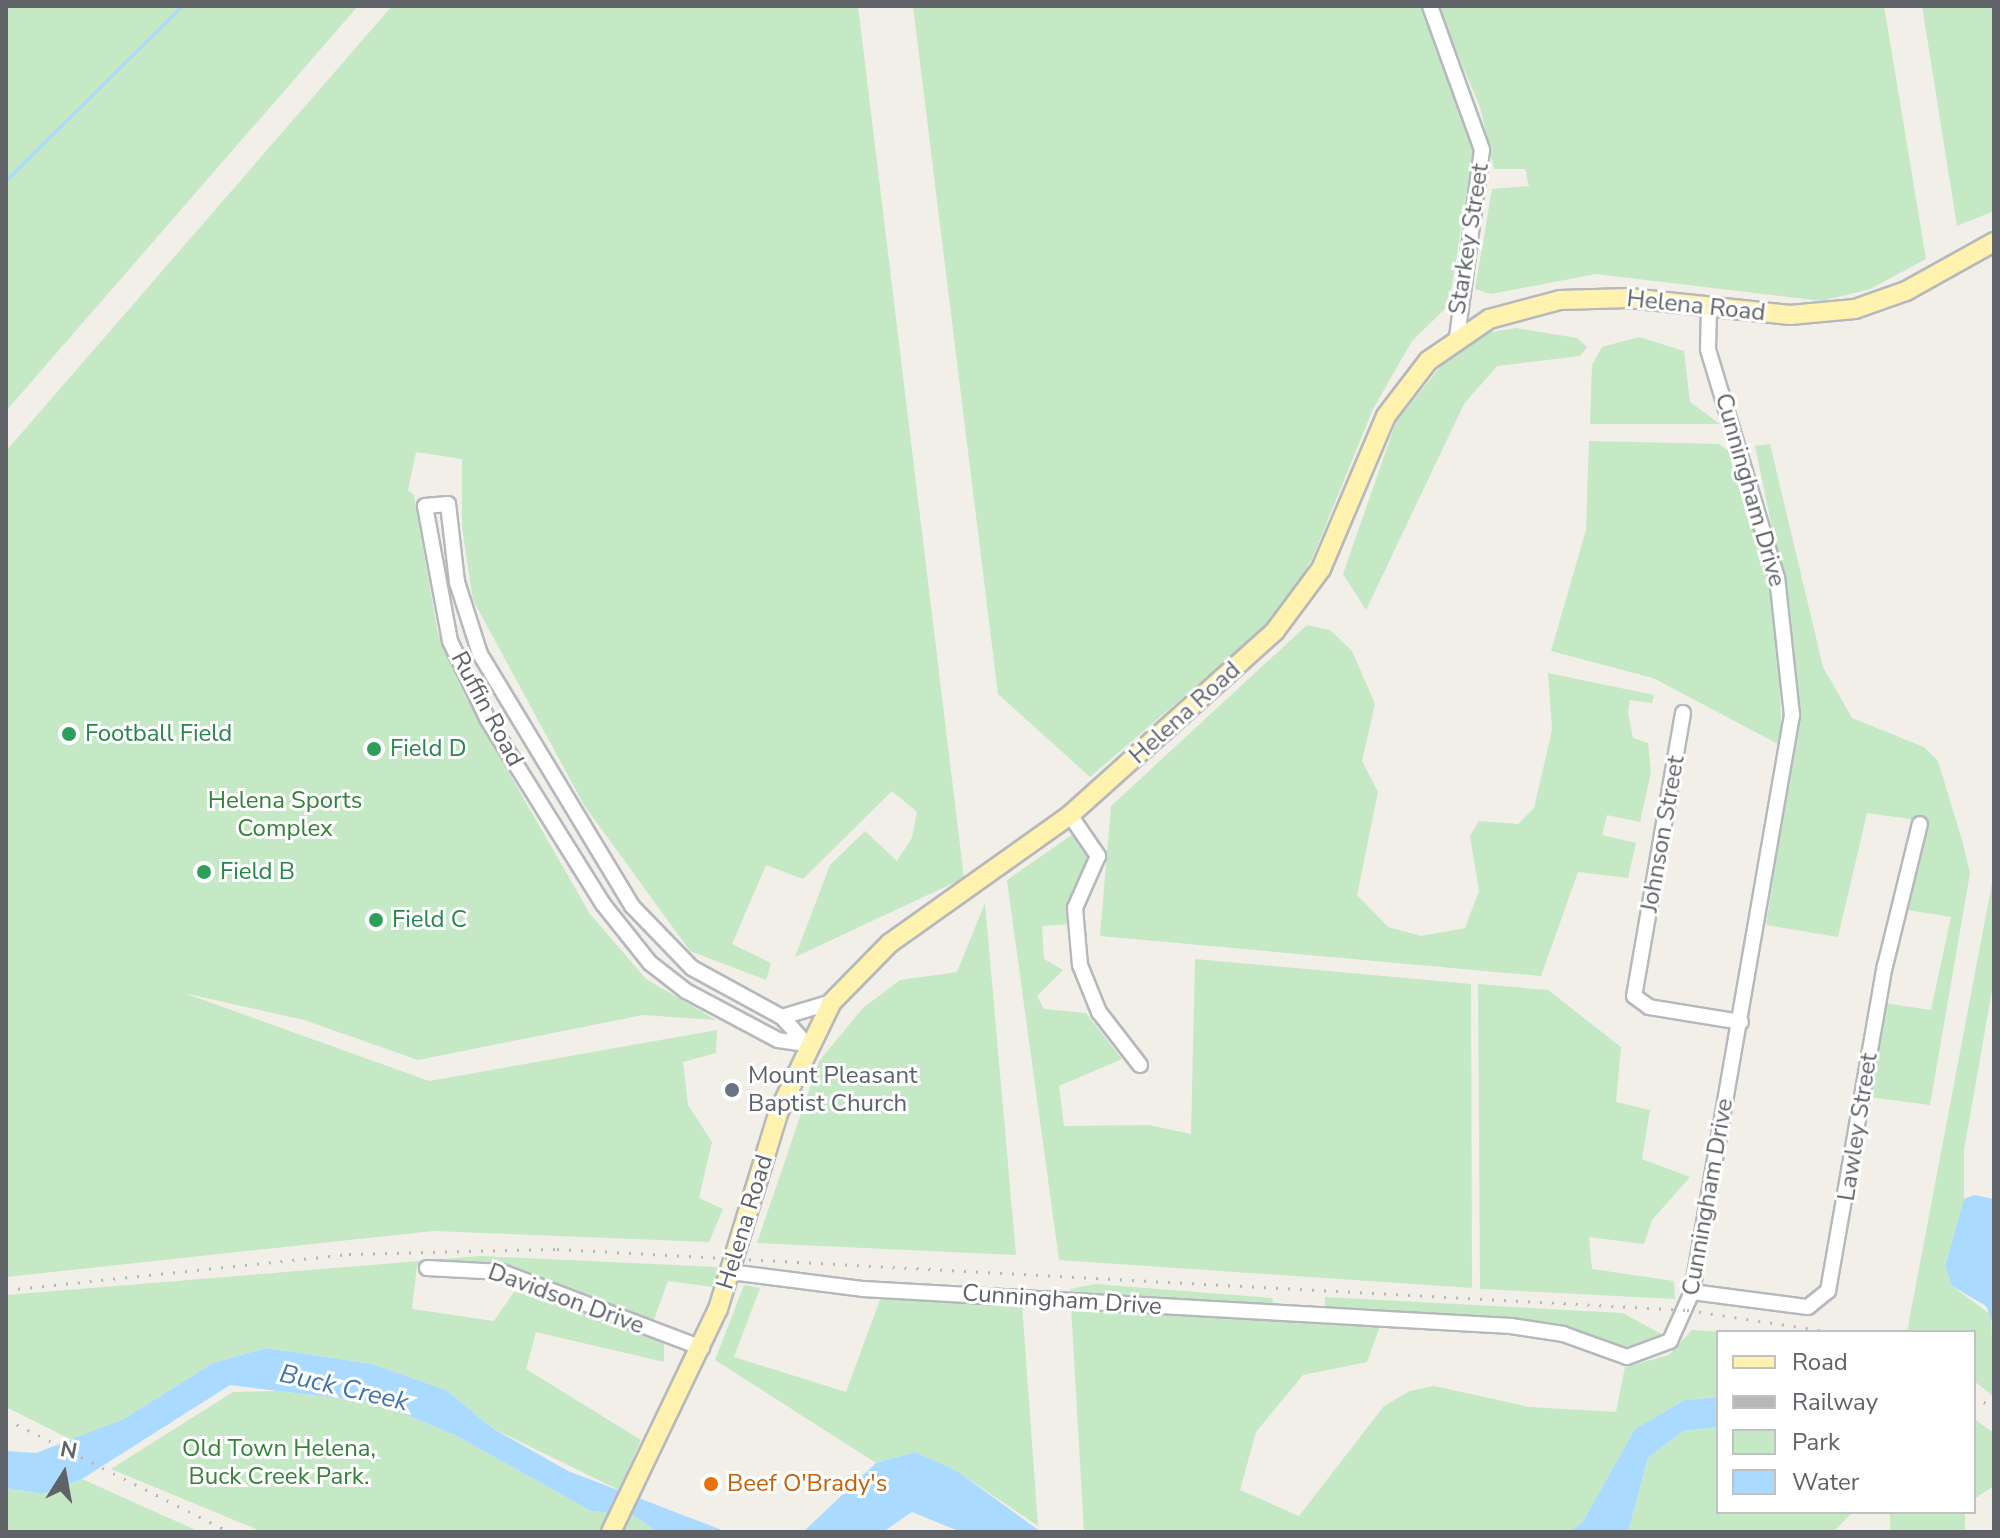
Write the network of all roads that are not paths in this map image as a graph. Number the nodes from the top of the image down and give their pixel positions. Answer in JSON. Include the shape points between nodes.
{"nodes":[{"id":1,"x":1430,"y":6,"type":"edge"},
{"id":2,"x":1994,"y":242,"type":"edge"},
{"id":3,"x":1709,"y":307,"type":"junction"},
{"id":4,"x":1457,"y":338,"type":"junction"},
{"id":5,"x":1683,"y":713,"type":"dead end"},
{"id":6,"x":1070,"y":815,"type":"junction"},
{"id":7,"x":1920,"y":824,"type":"dead end"},
{"id":8,"x":832,"y":1002,"type":"junction"},
{"id":9,"x":782,"y":1017,"type":"junction"},
{"id":10,"x":1741,"y":1022,"type":"junction"},
{"id":11,"x":806,"y":1044,"type":"junction"},
{"id":12,"x":1140,"y":1065,"type":"dead end"},
{"id":13,"x":427,"y":1268,"type":"dead end"},
{"id":14,"x":730,"y":1272,"type":"junction"},
{"id":15,"x":1692,"y":1292,"type":"junction"},
{"id":16,"x":702,"y":1348,"type":"junction"},
{"id":17,"x":611,"y":1532,"type":"edge"}],
"edges":[{"from":1,"to":4,"type":"street","name":"Starkey Street","via":[[1482,150]]},
{"from":2,"to":3,"type":"main road","name":"Helena Road","via":[[1906,291],[1855,309],[1790,315]]},
{"from":3,"to":4,"type":"main road","name":"Helena Road","via":[[1560,300],[1513,309]]},
{"from":3,"to":10,"type":"street","name":"Cunningham Drive","via":[[1708,349],[1765,526],[1792,685],[1790,746]]},
{"from":4,"to":6,"type":"main road","name":"Helena Road","via":[[1396,399],[1329,556],[1289,615]]},
{"from":5,"to":10,"type":"street","name":"Johnson Street","via":[[1634,996],[1641,1005]]},
{"from":6,"to":8,"type":"main road","name":"Helena Road","via":[[890,943]]},
{"from":6,"to":12,"type":"street","via":[[1098,856],[1075,908],[1080,965],[1099,1012]]},
{"from":7,"to":15,"type":"street","name":"Lawley Street","via":[[1885,966],[1828,1291],[1808,1307]]},
{"from":8,"to":9,"type":"street"},
{"from":8,"to":11,"type":"main road","name":"Helena Road"},
{"from":9,"to":11,"type":"street","name":"Ruffin Road"},
{"from":9,"to":11,"type":"street","name":"Ruffin Road","via":[[692,968],[632,906],[480,654],[457,582],[448,504],[425,506],[432,577],[462,671],[622,931],[686,991],[778,1040]]},
{"from":10,"to":15,"type":"street","name":"Cunningham Drive"},
{"from":11,"to":14,"type":"main road","name":"Helena Road"},
{"from":13,"to":16,"type":"street","name":"Davidson Drive","via":[[502,1272]]},
{"from":14,"to":15,"type":"street","name":"Cunningham Drive","via":[[863,1289],[1519,1326],[1627,1357],[1670,1341]]},
{"from":14,"to":16,"type":"main road","name":"Helena Road"},
{"from":16,"to":17,"type":"main road","name":"Helena Road"}]}
